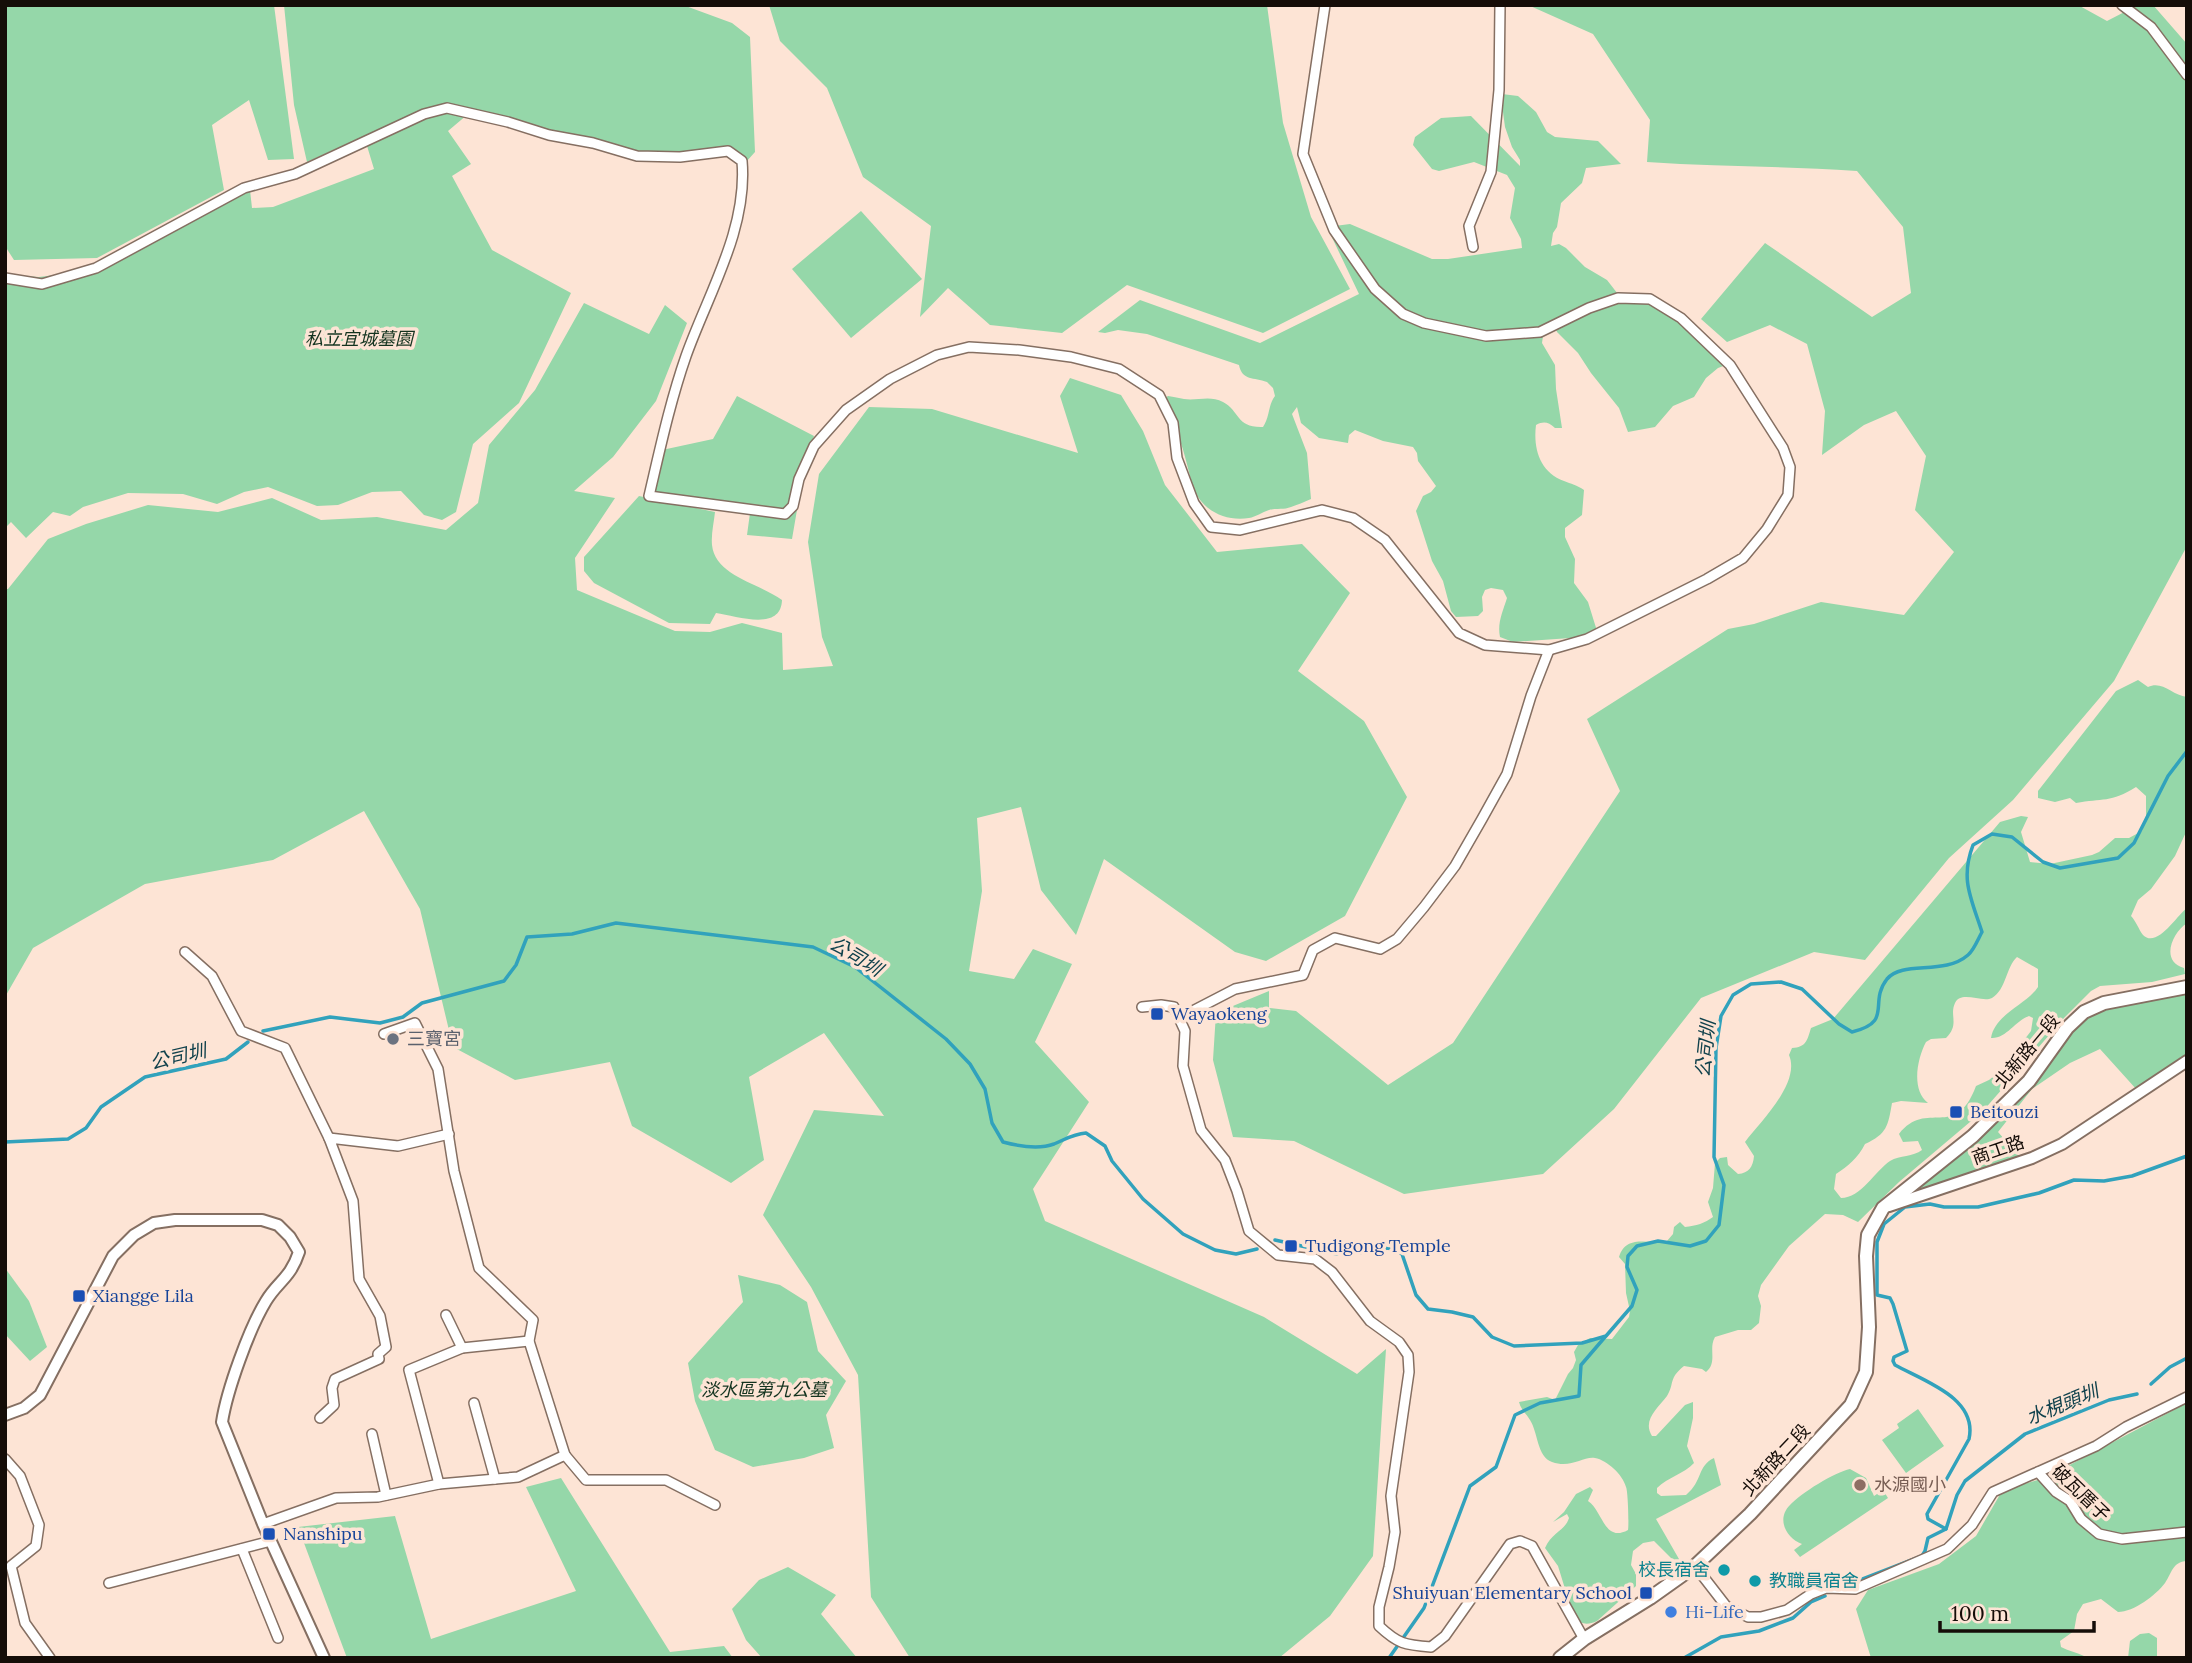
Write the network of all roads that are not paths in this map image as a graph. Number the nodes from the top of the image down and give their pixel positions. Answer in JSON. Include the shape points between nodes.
{"nodes":[{"id":1,"x":1325,"y":5,"type":"edge"},
{"id":2,"x":1500,"y":5,"type":"edge"},
{"id":3,"x":2122,"y":5,"type":"edge"},
{"id":4,"x":2187,"y":75,"type":"edge"},
{"id":5,"x":1473,"y":247,"type":"dead end"},
{"id":6,"x":5,"y":278,"type":"edge"},
{"id":7,"x":1549,"y":650,"type":"junction"},
{"id":8,"x":185,"y":952,"type":"dead end"},
{"id":9,"x":2187,"y":987,"type":"edge"},
{"id":10,"x":1142,"y":1007,"type":"dead end"},
{"id":11,"x":1179,"y":1018,"type":"junction"},
{"id":12,"x":384,"y":1034,"type":"dead end"},
{"id":13,"x":2187,"y":1061,"type":"edge"},
{"id":14,"x":449,"y":1134,"type":"junction"},
{"id":15,"x":329,"y":1138,"type":"junction"},
{"id":16,"x":1883,"y":1208,"type":"junction"},
{"id":17,"x":446,"y":1315,"type":"dead end"},
{"id":18,"x":529,"y":1341,"type":"junction"},
{"id":19,"x":462,"y":1348,"type":"junction"},
{"id":20,"x":2187,"y":1397,"type":"edge"},
{"id":21,"x":474,"y":1404,"type":"dead end"},
{"id":22,"x":5,"y":1415,"type":"edge"},
{"id":23,"x":320,"y":1418,"type":"dead end"},
{"id":24,"x":372,"y":1434,"type":"dead end"},
{"id":25,"x":565,"y":1455,"type":"junction"},
{"id":26,"x":5,"y":1459,"type":"edge"},
{"id":27,"x":2038,"y":1472,"type":"junction"},
{"id":28,"x":495,"y":1479,"type":"junction"},
{"id":29,"x":439,"y":1484,"type":"junction"},
{"id":30,"x":386,"y":1495,"type":"junction"},
{"id":31,"x":715,"y":1505,"type":"dead end"},
{"id":32,"x":263,"y":1524,"type":"junction"},
{"id":33,"x":2187,"y":1532,"type":"edge"},
{"id":34,"x":271,"y":1541,"type":"junction"},
{"id":35,"x":242,"y":1549,"type":"junction"},
{"id":36,"x":8,"y":1566,"type":"edge"},
{"id":37,"x":1695,"y":1566,"type":"junction"},
{"id":38,"x":109,"y":1583,"type":"dead end"},
{"id":39,"x":278,"y":1637,"type":"dead end"},
{"id":40,"x":1584,"y":1639,"type":"junction"},
{"id":41,"x":50,"y":1658,"type":"edge"},
{"id":42,"x":324,"y":1658,"type":"edge"},
{"id":43,"x":1560,"y":1658,"type":"edge"}],
"edges":[{"from":1,"to":7,"type":"street","via":[[1303,154],[1334,230],[1375,289],[1403,314],[1424,323],[1486,336],[1540,332],[1618,298],[1650,299],[1681,318],[1730,365],[1783,448],[1790,467],[1788,495],[1743,558],[1587,639]]},
{"from":2,"to":5,"type":"street","via":[[1499,90],[1491,172],[1469,226]]},
{"from":3,"to":4,"type":"street","via":[[2151,27]]},
{"from":6,"to":7,"type":"street","via":[[42,284],[96,268],[244,188],[296,174],[424,114],[447,108],[637,156],[680,158],[729,151],[741,162],[744,182],[733,237],[686,356],[649,496],[785,514],[793,506],[814,446],[846,410],[890,379],[937,355],[969,347],[1071,357],[1119,369],[1159,395],[1173,424],[1177,458],[1194,503],[1211,527],[1240,530],[1322,510],[1353,518],[1385,540],[1459,633],[1485,646]]},
{"from":7,"to":11,"type":"street","via":[[1507,774],[1455,866],[1397,939],[1380,949],[1335,938],[1312,950],[1303,975],[1235,989]]},
{"from":8,"to":15,"type":"street","via":[[212,976],[241,1031],[285,1048]]},
{"from":9,"to":16,"type":"main road","name":"北新路一段","via":[[2104,1003],[2084,1012],[2029,1081],[1973,1136]]},
{"from":10,"to":11,"type":"street","via":[[1174,1007]]},
{"from":11,"to":40,"type":"street","via":[[1185,1031],[1183,1066],[1201,1130],[1225,1160],[1249,1231],[1278,1255],[1315,1259],[1332,1272],[1370,1321],[1399,1342],[1408,1355],[1391,1496],[1395,1532],[1379,1626],[1395,1641],[1431,1647],[1445,1636],[1510,1544],[1520,1541],[1532,1546]]},
{"from":12,"to":14,"type":"street","via":[[415,1023],[438,1069]]},
{"from":13,"to":16,"type":"street","name":"商工路","via":[[2063,1144]]},
{"from":14,"to":15,"type":"street","via":[[398,1146]]},
{"from":14,"to":18,"type":"street","via":[[479,1268],[533,1320]]},
{"from":15,"to":23,"type":"street","via":[[353,1201],[359,1279],[380,1316],[386,1347],[379,1359],[335,1380],[334,1405]]},
{"from":16,"to":37,"type":"main road","name":"北新路二段","via":[[1868,1235],[1866,1371],[1851,1405],[1751,1514]]},
{"from":17,"to":19,"type":"street"},
{"from":18,"to":19,"type":"street"},
{"from":18,"to":25,"type":"street"},
{"from":19,"to":29,"type":"street","via":[[409,1370]]},
{"from":20,"to":27,"type":"street"},
{"from":21,"to":28,"type":"street"},
{"from":22,"to":32,"type":"street","via":[[40,1395],[113,1256],[134,1235],[154,1223],[175,1220],[262,1220],[278,1225],[299,1252],[293,1269],[267,1300],[245,1349],[222,1422]]},
{"from":24,"to":30,"type":"street"},
{"from":25,"to":28,"type":"street","via":[[518,1477]]},
{"from":25,"to":31,"type":"street","via":[[586,1480],[666,1480]]},
{"from":26,"to":36,"type":"street","via":[[20,1476],[39,1525],[36,1546]]},
{"from":27,"to":33,"type":"street","name":"破瓦厝子","via":[[2099,1534],[2122,1539]]},
{"from":27,"to":37,"type":"street","via":[[1993,1492],[1972,1525],[1947,1549],[1855,1589],[1826,1588],[1773,1615],[1736,1613]]},
{"from":28,"to":29,"type":"street"},
{"from":29,"to":30,"type":"street"},
{"from":30,"to":32,"type":"street","via":[[336,1498]]},
{"from":32,"to":34,"type":"street"},
{"from":34,"to":35,"type":"street"},
{"from":34,"to":42,"type":"street"},
{"from":35,"to":38,"type":"street"},
{"from":35,"to":39,"type":"street"},
{"from":36,"to":41,"type":"street","via":[[25,1623]]},
{"from":37,"to":40,"type":"main road","name":"北新路二段"},
{"from":40,"to":43,"type":"main road","name":"北新路二段"}]}
